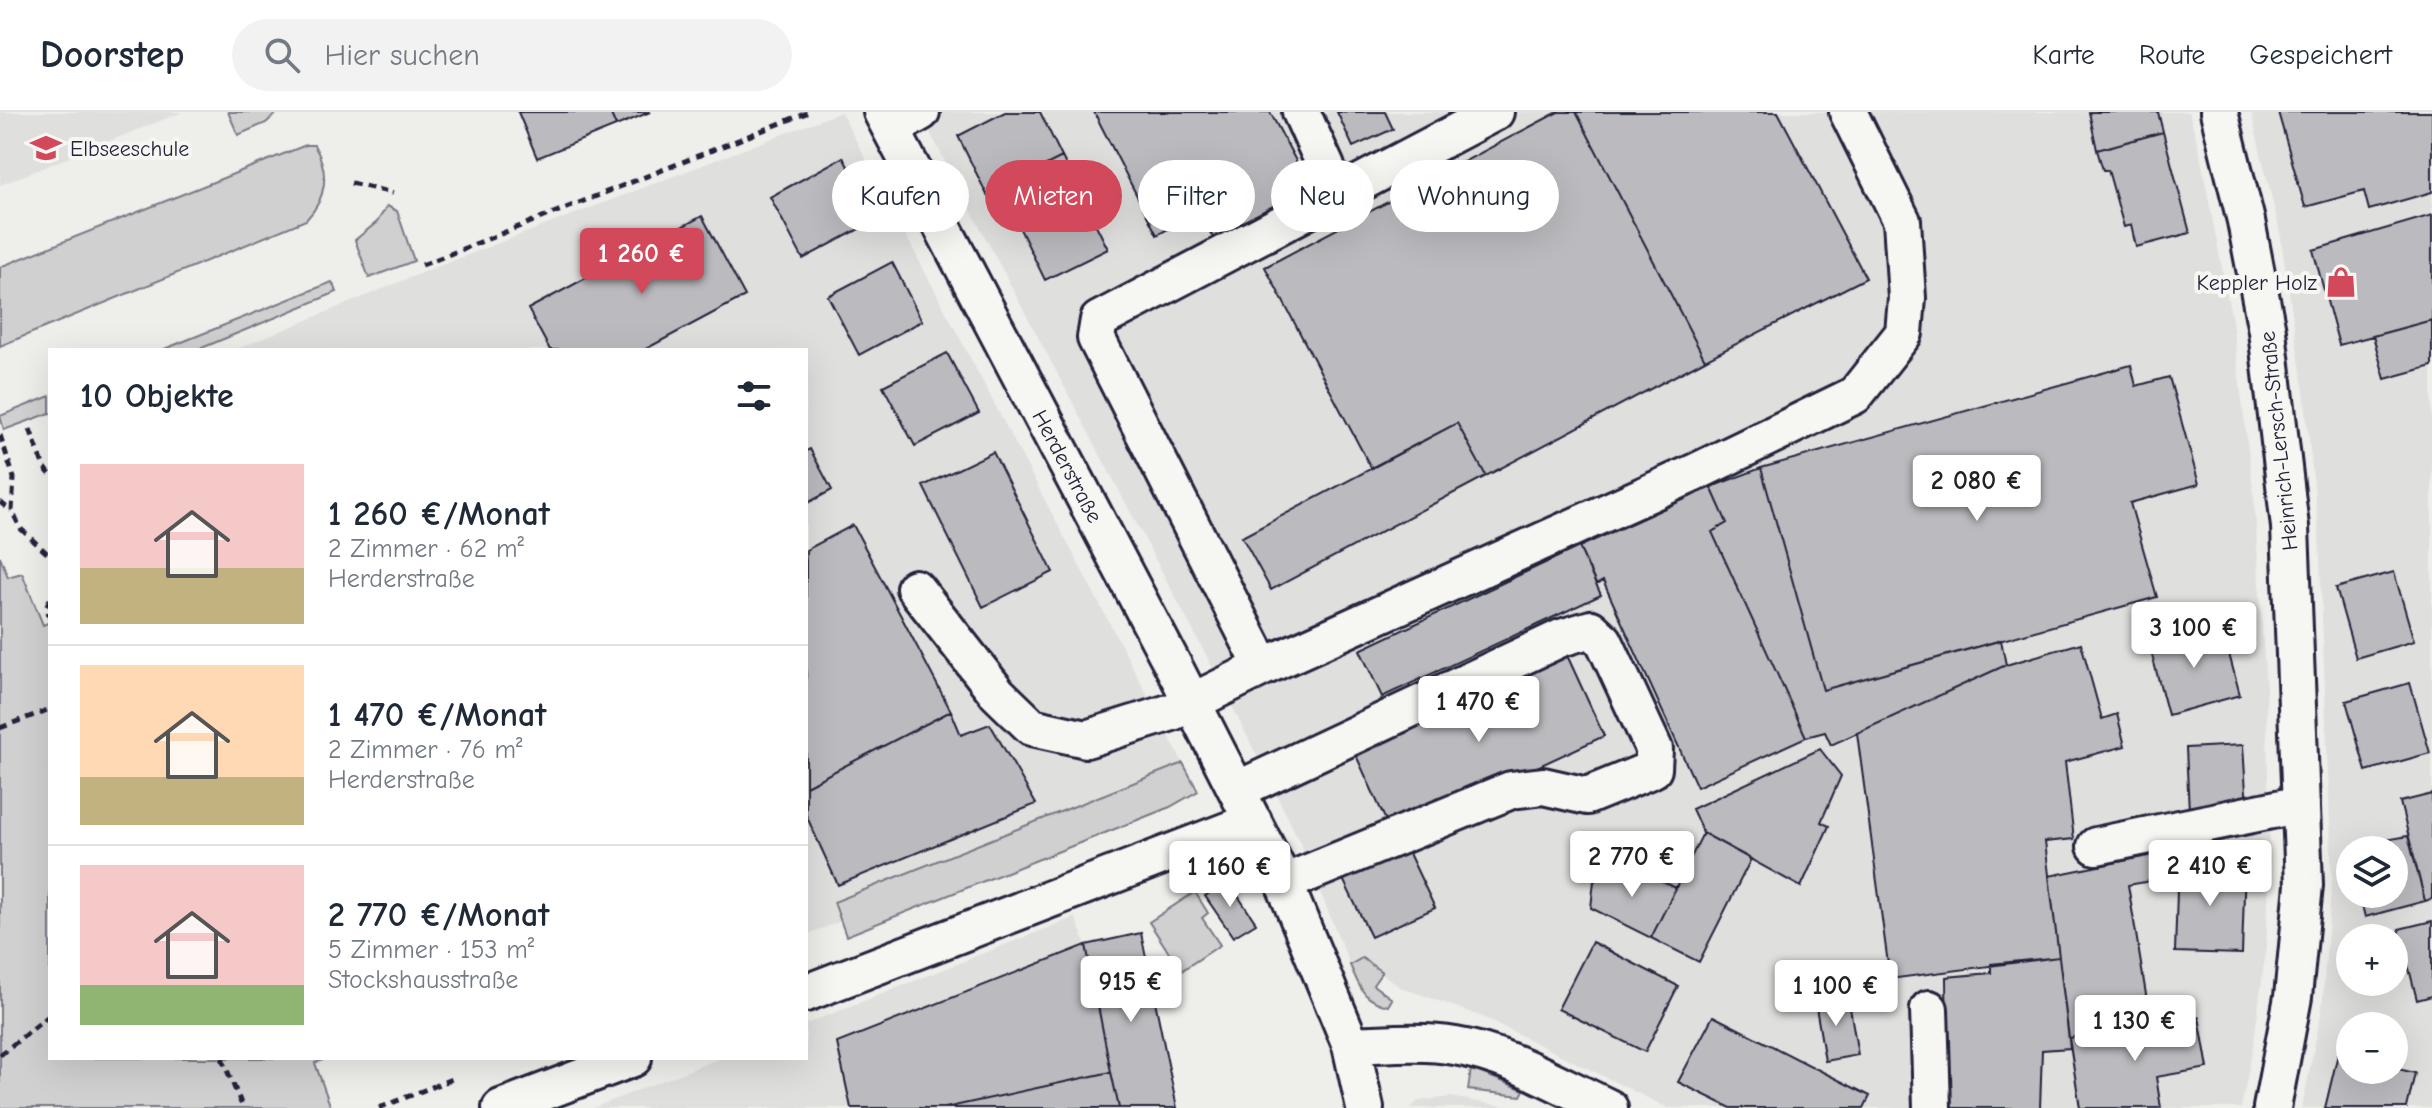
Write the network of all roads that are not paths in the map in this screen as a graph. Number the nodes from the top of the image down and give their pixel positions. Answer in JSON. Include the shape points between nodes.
{"nodes":[{"id":1,"x":1301,"y":112,"type":"edge"},
{"id":2,"x":1495,"y":112,"type":"edge"},
{"id":3,"x":1848,"y":112,"type":"edge"},
{"id":4,"x":2219,"y":112,"type":"edge"},
{"id":5,"x":898,"y":118,"type":"edge"},
{"id":6,"x":1323,"y":160,"type":"edge"},
{"id":7,"x":915,"y":588,"type":"dead end"},
{"id":8,"x":1263,"y":667,"type":"junction"},
{"id":9,"x":1191,"y":701,"type":"junction"},
{"id":10,"x":2301,"y":804,"type":"junction"},
{"id":11,"x":1245,"y":805,"type":"junction"},
{"id":12,"x":2096,"y":846,"type":"dead end"},
{"id":13,"x":1284,"y":883,"type":"junction"},
{"id":14,"x":808,"y":992,"type":"edge"},
{"id":15,"x":1929,"y":1009,"type":"dead end"},
{"id":16,"x":1351,"y":1045,"type":"junction"},
{"id":17,"x":628,"y":1060,"type":"edge"},
{"id":18,"x":501,"y":1108,"type":"edge"},
{"id":19,"x":1365,"y":1108,"type":"edge"},
{"id":20,"x":1609,"y":1108,"type":"edge"},
{"id":21,"x":1932,"y":1108,"type":"edge"},
{"id":22,"x":2272,"y":1108,"type":"edge"}],
"edges":[{"from":1,"to":6,"type":"street"},
{"from":2,"to":8,"type":"street","via":[[1099,320],[1096,338]]},
{"from":3,"to":8,"type":"street","via":[[1902,221],[1907,298],[1904,333],[1855,395]]},
{"from":4,"to":10,"type":"street","name":"Heinrich-Lersch-Straße","via":[[2246,221],[2290,527]]},
{"from":5,"to":9,"type":"street","name":"Herderstraße"},
{"from":7,"to":9,"type":"street","via":[[998,694],[1032,727],[1086,739],[1166,715]]},
{"from":8,"to":9,"type":"street"},
{"from":9,"to":11,"type":"street","name":"Herderstraße"},
{"from":10,"to":12,"type":"street"},
{"from":10,"to":22,"type":"street","name":"Heinrich-Lersch-Straße","via":[[2304,885],[2295,983]]},
{"from":11,"to":13,"type":"street","name":"Herderstraße"},
{"from":11,"to":13,"type":"street","via":[[1561,638],[1591,629],[1604,641],[1654,749],[1653,769],[1587,796],[1543,786],[1511,790]]},
{"from":11,"to":14,"type":"street"},
{"from":13,"to":16,"type":"street","name":"Herderstraße"},
{"from":15,"to":21,"type":"street"},
{"from":16,"to":19,"type":"street","name":"Herderstraße"},
{"from":16,"to":20,"type":"street","via":[[1454,1045],[1500,1057]]},
{"from":17,"to":18,"type":"street"}]}
